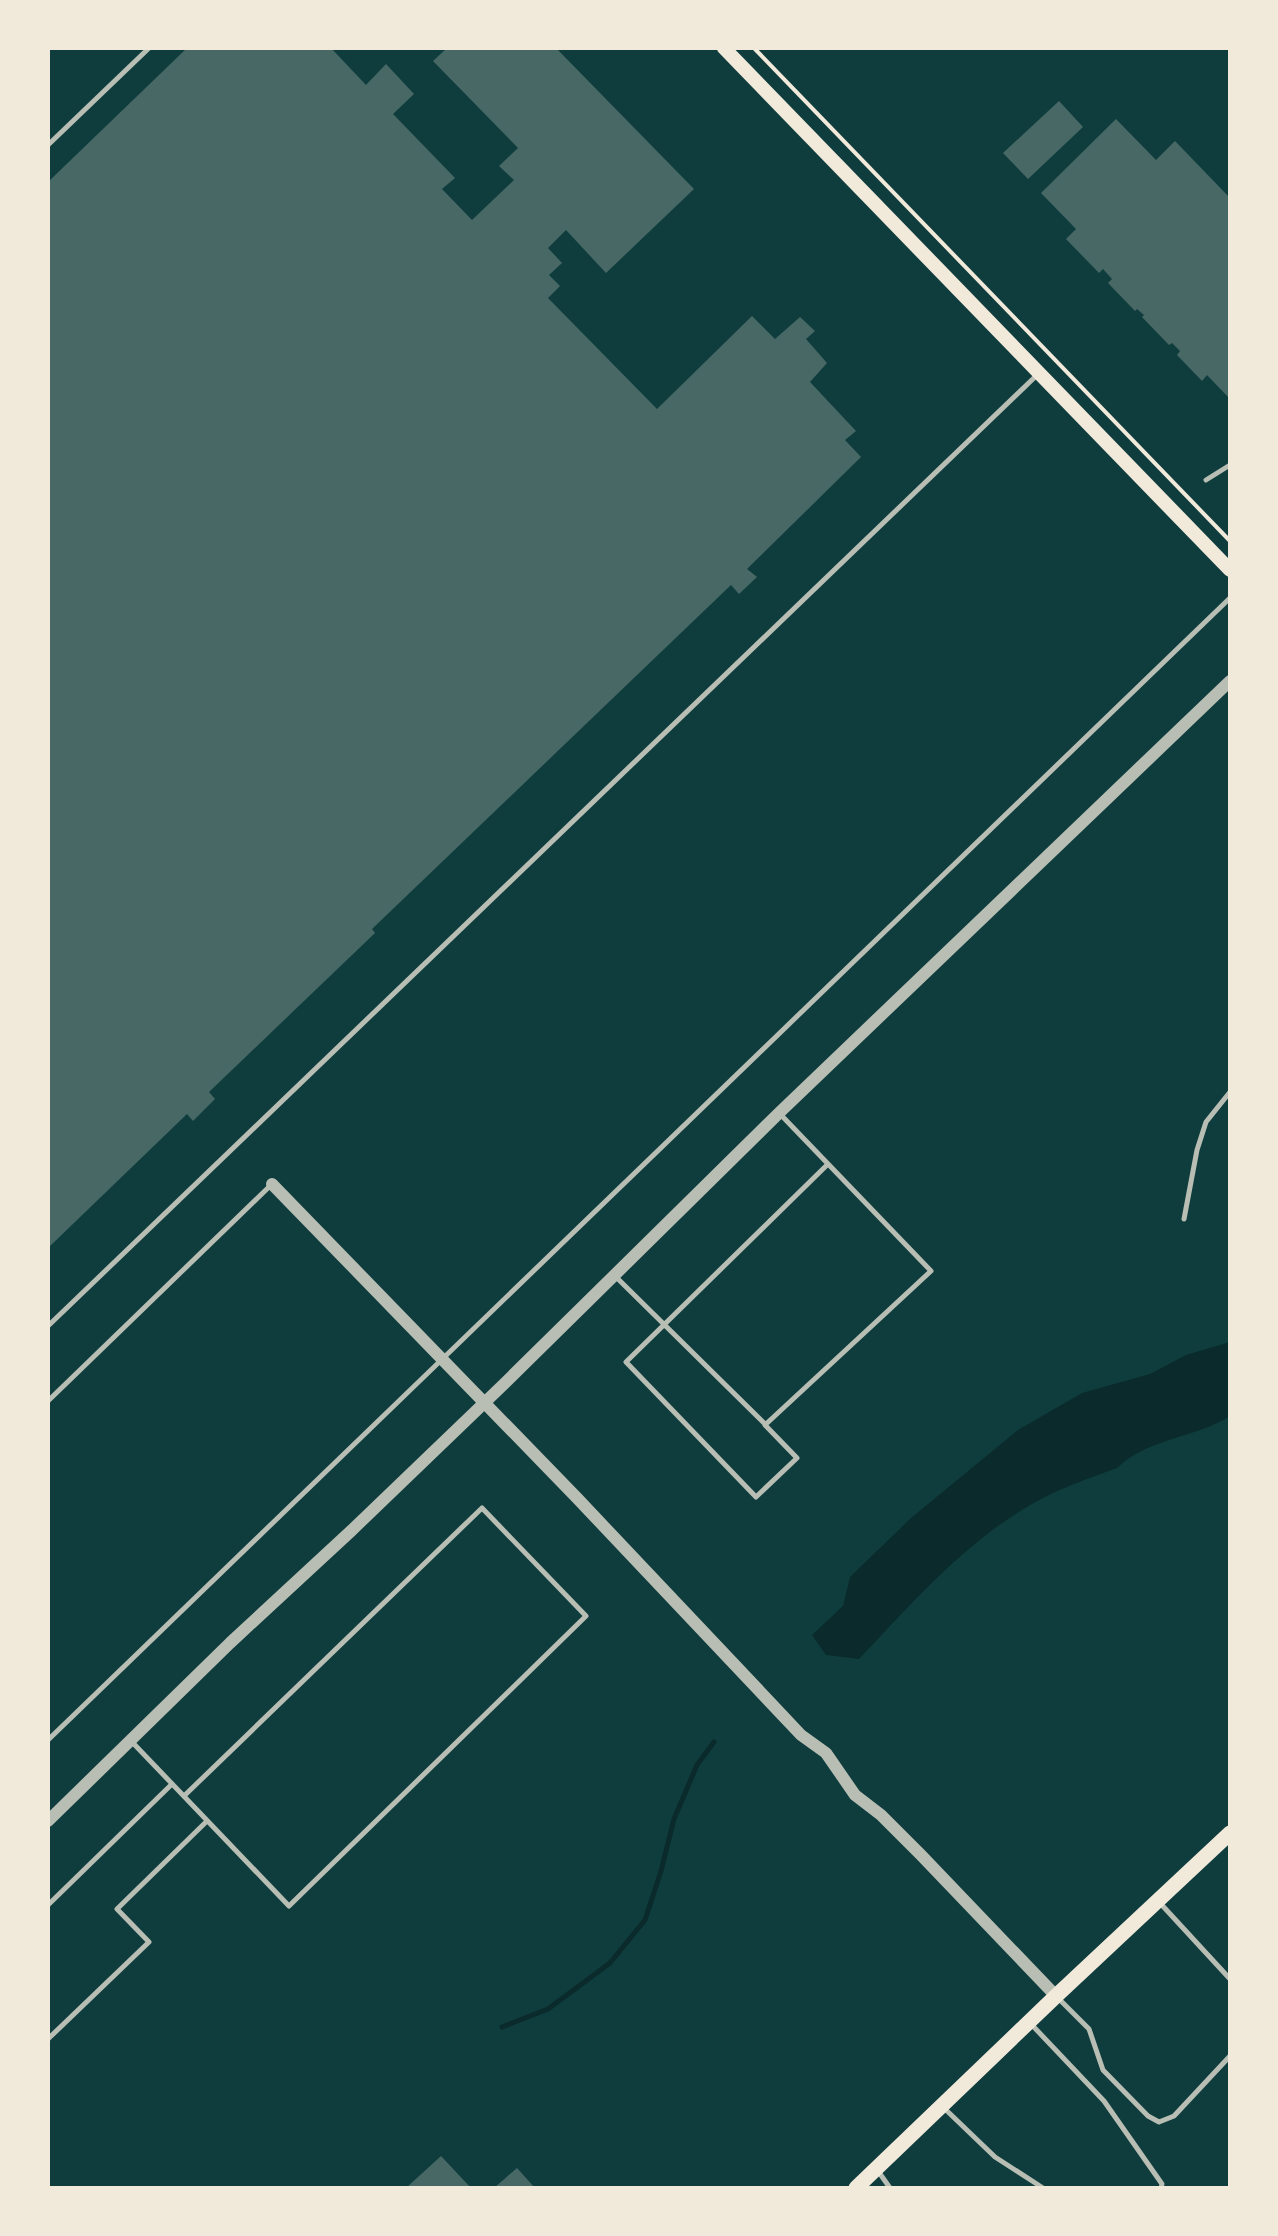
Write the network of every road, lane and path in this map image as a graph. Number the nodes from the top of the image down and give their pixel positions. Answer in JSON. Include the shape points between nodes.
{"nodes":[{"id":1,"x":148,"y":48,"type":"edge"},
{"id":2,"x":724,"y":48,"type":"edge"},
{"id":3,"x":754,"y":48,"type":"edge"},
{"id":4,"x":48,"y":145,"type":"edge"},
{"id":5,"x":1040,"y":372,"type":"junction"},
{"id":6,"x":1230,"y":465,"type":"edge"},
{"id":7,"x":1206,"y":480,"type":"dead end"},
{"id":8,"x":1230,"y":541,"type":"edge"},
{"id":9,"x":1230,"y":570,"type":"edge"},
{"id":10,"x":1230,"y":598,"type":"edge"},
{"id":11,"x":1230,"y":680,"type":"edge"},
{"id":12,"x":1230,"y":1092,"type":"edge"},
{"id":13,"x":779,"y":1113,"type":"junction"},
{"id":14,"x":828,"y":1164,"type":"junction"},
{"id":15,"x":272,"y":1184,"type":"joint"},
{"id":16,"x":1184,"y":1219,"type":"dead end"},
{"id":17,"x":614,"y":1275,"type":"junction"},
{"id":18,"x":48,"y":1326,"type":"edge"},
{"id":19,"x":664,"y":1326,"type":"junction"},
{"id":20,"x":442,"y":1360,"type":"junction"},
{"id":21,"x":48,"y":1401,"type":"edge"},
{"id":22,"x":484,"y":1403,"type":"junction"},
{"id":23,"x":765,"y":1424,"type":"junction"},
{"id":24,"x":48,"y":1740,"type":"edge"},
{"id":25,"x":130,"y":1741,"type":"junction"},
{"id":26,"x":172,"y":1784,"type":"junction"},
{"id":27,"x":184,"y":1796,"type":"junction"},
{"id":28,"x":208,"y":1821,"type":"junction"},
{"id":29,"x":48,"y":1822,"type":"edge"},
{"id":30,"x":1230,"y":1834,"type":"edge"},
{"id":31,"x":1158,"y":1901,"type":"junction"},
{"id":32,"x":48,"y":1904,"type":"edge"},
{"id":33,"x":1230,"y":1979,"type":"edge"},
{"id":34,"x":1056,"y":1996,"type":"junction"},
{"id":35,"x":1029,"y":2022,"type":"junction"},
{"id":36,"x":48,"y":2038,"type":"edge"},
{"id":37,"x":1230,"y":2056,"type":"edge"},
{"id":38,"x":942,"y":2106,"type":"junction"},
{"id":39,"x":876,"y":2169,"type":"junction"},
{"id":40,"x":856,"y":2188,"type":"edge"},
{"id":41,"x":890,"y":2188,"type":"edge"},
{"id":42,"x":1043,"y":2188,"type":"edge"},
{"id":43,"x":1161,"y":2188,"type":"edge"}],
"edges":[{"from":1,"to":4,"type":"lane"},
{"from":2,"to":5,"type":"main road"},
{"from":3,"to":8,"type":"path"},
{"from":5,"to":9,"type":"main road"},
{"from":5,"to":18,"type":"lane"},
{"from":6,"to":7,"type":"lane"},
{"from":10,"to":20,"type":"lane"},
{"from":11,"to":13,"type":"street"},
{"from":12,"to":16,"type":"lane","via":[[1206,1122]]},
{"from":13,"to":14,"type":"lane"},
{"from":13,"to":17,"type":"street"},
{"from":14,"to":19,"type":"lane"},
{"from":14,"to":23,"type":"lane","via":[[931,1270]]},
{"from":15,"to":20,"type":"street"},
{"from":15,"to":21,"type":"lane"},
{"from":17,"to":19,"type":"lane"},
{"from":17,"to":22,"type":"street"},
{"from":19,"to":23,"type":"lane"},
{"from":19,"to":23,"type":"lane","via":[[626,1362],[756,1497],[797,1458]]},
{"from":20,"to":22,"type":"street"},
{"from":20,"to":24,"type":"lane"},
{"from":22,"to":25,"type":"street"},
{"from":22,"to":34,"type":"street","via":[[834,1762],[855,1795]]},
{"from":25,"to":26,"type":"lane"},
{"from":25,"to":29,"type":"street"},
{"from":26,"to":27,"type":"lane"},
{"from":26,"to":32,"type":"lane"},
{"from":27,"to":28,"type":"lane"},
{"from":27,"to":28,"type":"lane","via":[[482,1508],[586,1616],[288,1906]]},
{"from":28,"to":36,"type":"lane","via":[[117,1909],[148,1942]]},
{"from":30,"to":31,"type":"main road"},
{"from":31,"to":33,"type":"lane"},
{"from":31,"to":34,"type":"main road"},
{"from":34,"to":35,"type":"main road"},
{"from":34,"to":37,"type":"lane","via":[[1089,2029],[1104,2070],[1159,2122],[1174,2116]]},
{"from":35,"to":38,"type":"main road"},
{"from":35,"to":43,"type":"lane","via":[[1104,2101]]},
{"from":38,"to":39,"type":"main road"},
{"from":38,"to":42,"type":"lane","via":[[995,2157]]},
{"from":39,"to":40,"type":"main road"},
{"from":39,"to":41,"type":"lane"}]}
